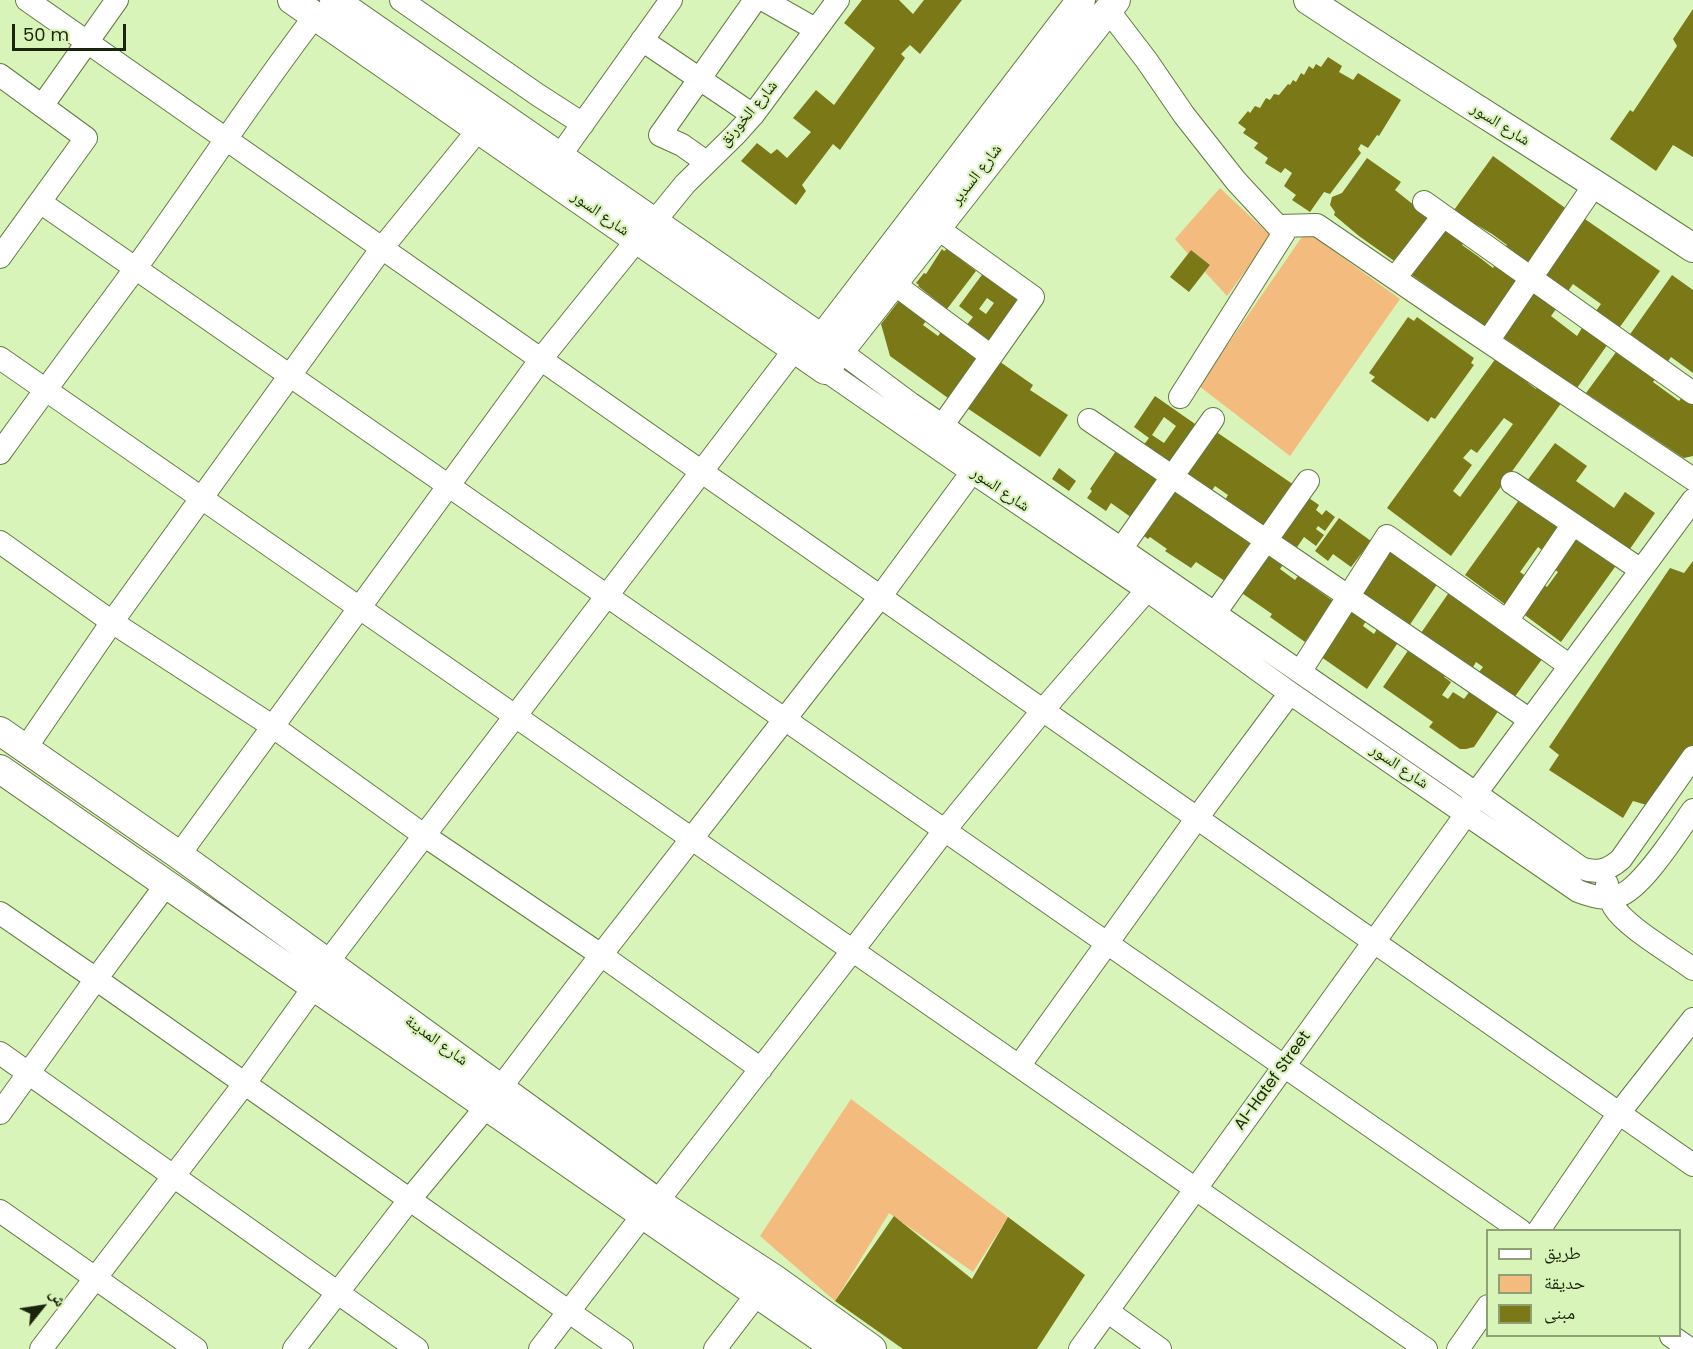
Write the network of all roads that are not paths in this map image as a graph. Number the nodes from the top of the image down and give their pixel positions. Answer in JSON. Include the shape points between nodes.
{"nodes":[{"id":1,"x":27,"y":0,"type":"edge"},
{"id":2,"x":117,"y":0,"type":"edge"},
{"id":3,"x":401,"y":0,"type":"edge"},
{"id":4,"x":671,"y":0,"type":"edge"},
{"id":5,"x":755,"y":0,"type":"edge"},
{"id":6,"x":764,"y":0,"type":"edge"},
{"id":7,"x":838,"y":0,"type":"edge"},
{"id":8,"x":1081,"y":0,"type":"edge"},
{"id":9,"x":1308,"y":0,"type":"edge"},
{"id":10,"x":314,"y":5,"type":"edge"},
{"id":11,"x":1112,"y":5,"type":"edge"},
{"id":12,"x":815,"y":29,"type":"junction"},
{"id":13,"x":642,"y":40,"type":"junction"},
{"id":14,"x":87,"y":42,"type":"junction"},
{"id":15,"x":0,"y":75,"type":"edge"},
{"id":16,"x":699,"y":78,"type":"junction"},
{"id":17,"x":42,"y":106,"type":"junction"},
{"id":18,"x":753,"y":115,"type":"junction"},
{"id":19,"x":583,"y":123,"type":"junction"},
{"id":20,"x":478,"y":129,"type":"junction"},
{"id":21,"x":996,"y":131,"type":"junction"},
{"id":22,"x":225,"y":139,"type":"junction"},
{"id":23,"x":559,"y":157,"type":"junction"},
{"id":24,"x":706,"y":162,"type":"junction"},
{"id":25,"x":1595,"y":184,"type":"junction"},
{"id":26,"x":40,"y":202,"type":"junction"},
{"id":27,"x":1424,"y":202,"type":"dead end"},
{"id":28,"x":1443,"y":216,"type":"junction"},
{"id":29,"x":1278,"y":226,"type":"junction"},
{"id":30,"x":936,"y":228,"type":"junction"},
{"id":31,"x":646,"y":231,"type":"junction"},
{"id":32,"x":382,"y":248,"type":"junction"},
{"id":33,"x":1693,"y":248,"type":"edge"},
{"id":34,"x":0,"y":257,"type":"edge"},
{"id":35,"x":135,"y":268,"type":"junction"},
{"id":36,"x":1395,"y":278,"type":"junction"},
{"id":37,"x":1531,"y":278,"type":"junction"},
{"id":38,"x":893,"y":283,"type":"junction"},
{"id":39,"x":1488,"y":341,"type":"junction"},
{"id":40,"x":818,"y":353,"type":"junction"},
{"id":41,"x":991,"y":356,"type":"junction"},
{"id":42,"x":0,"y":358,"type":"edge"},
{"id":43,"x":541,"y":359,"type":"junction"},
{"id":44,"x":290,"y":376,"type":"junction"},
{"id":45,"x":45,"y":389,"type":"junction"},
{"id":46,"x":1693,"y":393,"type":"edge"},
{"id":47,"x":1180,"y":397,"type":"dead end"},
{"id":48,"x":905,"y":413,"type":"junction"},
{"id":49,"x":1213,"y":419,"type":"dead end"},
{"id":50,"x":1089,"y":420,"type":"dead end"},
{"id":51,"x":942,"y":426,"type":"junction"},
{"id":52,"x":0,"y":453,"type":"edge"},
{"id":53,"x":702,"y":472,"type":"junction"},
{"id":54,"x":972,"y":472,"type":"junction"},
{"id":55,"x":1172,"y":477,"type":"junction"},
{"id":56,"x":1693,"y":479,"type":"edge"},
{"id":57,"x":1308,"y":481,"type":"dead end"},
{"id":58,"x":1512,"y":483,"type":"dead end"},
{"id":59,"x":448,"y":486,"type":"junction"},
{"id":60,"x":202,"y":498,"type":"junction"},
{"id":61,"x":1693,"y":500,"type":"edge"},
{"id":62,"x":1574,"y":524,"type":"junction"},
{"id":63,"x":1266,"y":541,"type":"junction"},
{"id":64,"x":0,"y":542,"type":"edge"},
{"id":65,"x":1121,"y":549,"type":"junction"},
{"id":66,"x":1641,"y":570,"type":"junction"},
{"id":67,"x":1147,"y":590,"type":"junction"},
{"id":68,"x":607,"y":596,"type":"junction"},
{"id":69,"x":880,"y":597,"type":"junction"},
{"id":70,"x":1348,"y":597,"type":"junction"},
{"id":71,"x":359,"y":608,"type":"junction"},
{"id":72,"x":1215,"y":613,"type":"junction"},
{"id":73,"x":1507,"y":621,"type":"junction"},
{"id":74,"x":112,"y":622,"type":"junction"},
{"id":75,"x":1570,"y":666,"type":"junction"},
{"id":76,"x":1300,"y":672,"type":"junction"},
{"id":77,"x":1290,"y":693,"type":"junction"},
{"id":78,"x":1043,"y":710,"type":"junction"},
{"id":79,"x":516,"y":716,"type":"junction"},
{"id":80,"x":784,"y":719,"type":"junction"},
{"id":81,"x":1530,"y":720,"type":"junction"},
{"id":82,"x":272,"y":726,"type":"junction"},
{"id":83,"x":0,"y":731,"type":"edge"},
{"id":84,"x":25,"y":749,"type":"junction"},
{"id":85,"x":1693,"y":757,"type":"edge"},
{"id":86,"x":3,"y":777,"type":"edge"},
{"id":87,"x":1471,"y":803,"type":"junction"},
{"id":88,"x":1693,"y":810,"type":"edge"},
{"id":89,"x":1197,"y":818,"type":"junction"},
{"id":90,"x":944,"y":831,"type":"junction"},
{"id":91,"x":425,"y":836,"type":"junction"},
{"id":92,"x":692,"y":838,"type":"junction"},
{"id":93,"x":179,"y":855,"type":"junction"},
{"id":94,"x":1605,"y":870,"type":"junction"},
{"id":95,"x":166,"y":885,"type":"junction"},
{"id":96,"x":1610,"y":898,"type":"junction"},
{"id":97,"x":0,"y":913,"type":"edge"},
{"id":98,"x":1374,"y":942,"type":"junction"},
{"id":99,"x":1107,"y":944,"type":"junction"},
{"id":100,"x":853,"y":951,"type":"junction"},
{"id":101,"x":601,"y":955,"type":"junction"},
{"id":102,"x":1693,"y":969,"type":"edge"},
{"id":103,"x":321,"y":975,"type":"junction"},
{"id":104,"x":96,"y":979,"type":"junction"},
{"id":105,"x":1693,"y":1019,"type":"edge"},
{"id":106,"x":0,"y":1053,"type":"edge"},
{"id":107,"x":1019,"y":1066,"type":"junction"},
{"id":108,"x":1284,"y":1066,"type":"junction"},
{"id":109,"x":761,"y":1069,"type":"junction"},
{"id":110,"x":28,"y":1073,"type":"junction"},
{"id":111,"x":245,"y":1083,"type":"junction"},
{"id":112,"x":494,"y":1097,"type":"junction"},
{"id":113,"x":0,"y":1113,"type":"edge"},
{"id":114,"x":1619,"y":1113,"type":"junction"},
{"id":115,"x":1693,"y":1165,"type":"edge"},
{"id":116,"x":174,"y":1176,"type":"junction"},
{"id":117,"x":1196,"y":1189,"type":"junction"},
{"id":118,"x":410,"y":1199,"type":"junction"},
{"id":119,"x":650,"y":1209,"type":"junction"},
{"id":120,"x":0,"y":1211,"type":"edge"},
{"id":121,"x":1519,"y":1229,"type":"edge"},
{"id":122,"x":1540,"y":1229,"type":"edge"},
{"id":123,"x":95,"y":1278,"type":"junction"},
{"id":124,"x":337,"y":1292,"type":"junction"},
{"id":125,"x":757,"y":1294,"type":"junction"},
{"id":126,"x":1486,"y":1309,"type":"edge"},
{"id":127,"x":1107,"y":1311,"type":"junction"},
{"id":128,"x":569,"y":1312,"type":"junction"},
{"id":129,"x":1674,"y":1337,"type":"edge"},
{"id":130,"x":41,"y":1349,"type":"edge"},
{"id":131,"x":196,"y":1349,"type":"edge"},
{"id":132,"x":294,"y":1349,"type":"edge"},
{"id":133,"x":417,"y":1349,"type":"edge"},
{"id":134,"x":540,"y":1349,"type":"edge"},
{"id":135,"x":622,"y":1349,"type":"edge"},
{"id":136,"x":716,"y":1349,"type":"edge"},
{"id":137,"x":837,"y":1349,"type":"edge"},
{"id":138,"x":872,"y":1349,"type":"edge"},
{"id":139,"x":1080,"y":1349,"type":"edge"},
{"id":140,"x":1160,"y":1349,"type":"edge"},
{"id":141,"x":1426,"y":1349,"type":"edge"},
{"id":142,"x":1458,"y":1349,"type":"edge"},
{"id":143,"x":1690,"y":1349,"type":"edge"}],
"edges":[{"from":1,"to":14,"type":"street"},
{"from":2,"to":14,"type":"street"},
{"from":3,"to":19,"type":"street"},
{"from":4,"to":13,"type":"street"},
{"from":5,"to":16,"type":"street"},
{"from":6,"to":12,"type":"street"},
{"from":7,"to":12,"type":"street","name":"شارع الخورنق"},
{"from":8,"to":21,"type":"main road","name":"شارع السدير"},
{"from":9,"to":25,"type":"main road","name":"شارع السور"},
{"from":10,"to":20,"type":"main road","name":"شارع السور"},
{"from":10,"to":22,"type":"street"},
{"from":10,"to":23,"type":"main road","name":"شارع السور"},
{"from":11,"to":21,"type":"main road","name":"شارع السدير"},
{"from":11,"to":29,"type":"street","via":[[1184,116]]},
{"from":12,"to":18,"type":"street","name":"شارع الخورنق"},
{"from":13,"to":16,"type":"street"},
{"from":13,"to":19,"type":"street"},
{"from":14,"to":17,"type":"street"},
{"from":14,"to":22,"type":"street"},
{"from":15,"to":17,"type":"street"},
{"from":16,"to":18,"type":"street"},
{"from":16,"to":24,"type":"street","via":[[660,135]]},
{"from":17,"to":26,"type":"street","via":[[86,138]]},
{"from":18,"to":24,"type":"street","name":"شارع الخورنق"},
{"from":19,"to":23,"type":"street"},
{"from":20,"to":31,"type":"main road","name":"شارع السور"},
{"from":20,"to":32,"type":"street"},
{"from":21,"to":30,"type":"main road","name":"شارع السدير"},
{"from":21,"to":40,"type":"main road","name":"شارع السدير"},
{"from":22,"to":32,"type":"street"},
{"from":22,"to":35,"type":"street"},
{"from":23,"to":31,"type":"main road","name":"شارع السور"},
{"from":24,"to":31,"type":"street","name":"شارع الخورنق"},
{"from":25,"to":33,"type":"main road","name":"شارع السور"},
{"from":25,"to":37,"type":"street"},
{"from":26,"to":34,"type":"street"},
{"from":26,"to":35,"type":"street"},
{"from":27,"to":28,"type":"street"},
{"from":28,"to":36,"type":"street"},
{"from":28,"to":37,"type":"street"},
{"from":29,"to":36,"type":"street","via":[[1317,225]]},
{"from":29,"to":47,"type":"street","via":[[1284,233]]},
{"from":30,"to":38,"type":"main road","name":"شارع السدير"},
{"from":30,"to":41,"type":"street","via":[[1033,297]]},
{"from":31,"to":40,"type":"main road","name":"شارع السور"},
{"from":31,"to":43,"type":"street","name":"شارع الخورنق"},
{"from":32,"to":43,"type":"street"},
{"from":32,"to":44,"type":"street"},
{"from":35,"to":44,"type":"street"},
{"from":35,"to":45,"type":"street"},
{"from":36,"to":39,"type":"street"},
{"from":37,"to":39,"type":"street"},
{"from":37,"to":46,"type":"street"},
{"from":38,"to":40,"type":"main road","name":"شارع السدير"},
{"from":38,"to":41,"type":"street"},
{"from":39,"to":56,"type":"street"},
{"from":40,"to":48,"type":"street","name":"شارع السور"},
{"from":40,"to":53,"type":"street"},
{"from":41,"to":51,"type":"street"},
{"from":42,"to":45,"type":"street"},
{"from":43,"to":53,"type":"street"},
{"from":43,"to":59,"type":"street","name":"شارع الخورنق"},
{"from":44,"to":59,"type":"street"},
{"from":44,"to":60,"type":"street"},
{"from":45,"to":52,"type":"street"},
{"from":45,"to":60,"type":"street"},
{"from":48,"to":51,"type":"street","name":"شارع السور"},
{"from":48,"to":54,"type":"street","name":"شارع السور"},
{"from":49,"to":55,"type":"street"},
{"from":50,"to":55,"type":"street"},
{"from":51,"to":65,"type":"street","name":"شارع السور"},
{"from":53,"to":68,"type":"street"},
{"from":53,"to":69,"type":"street"},
{"from":54,"to":67,"type":"street","name":"شارع السور"},
{"from":54,"to":69,"type":"street"},
{"from":55,"to":63,"type":"street"},
{"from":55,"to":65,"type":"street"},
{"from":57,"to":63,"type":"street"},
{"from":58,"to":62,"type":"street"},
{"from":59,"to":68,"type":"street"},
{"from":59,"to":71,"type":"street","name":"شارع الخورنق"},
{"from":60,"to":71,"type":"street"},
{"from":60,"to":74,"type":"street"},
{"from":61,"to":66,"type":"street","name":"Al-Hatef Street"},
{"from":62,"to":66,"type":"street"},
{"from":62,"to":73,"type":"street"},
{"from":63,"to":70,"type":"street"},
{"from":63,"to":72,"type":"street"},
{"from":64,"to":74,"type":"street"},
{"from":65,"to":72,"type":"street","name":"شارع السور"},
{"from":66,"to":75,"type":"street","name":"Al-Hatef Street"},
{"from":67,"to":77,"type":"street","name":"شارع السور"},
{"from":67,"to":78,"type":"street"},
{"from":68,"to":79,"type":"street"},
{"from":68,"to":80,"type":"street"},
{"from":69,"to":78,"type":"street"},
{"from":69,"to":80,"type":"street"},
{"from":70,"to":73,"type":"street","via":[[1387,536]]},
{"from":70,"to":76,"type":"street"},
{"from":70,"to":81,"type":"street"},
{"from":71,"to":79,"type":"street"},
{"from":71,"to":82,"type":"street","name":"شارع الخورنق"},
{"from":72,"to":76,"type":"street","name":"شارع السور"},
{"from":73,"to":75,"type":"street"},
{"from":74,"to":82,"type":"street"},
{"from":74,"to":84,"type":"street"},
{"from":75,"to":81,"type":"street","name":"Al-Hatef Street"},
{"from":76,"to":87,"type":"street","name":"شارع السور"},
{"from":77,"to":87,"type":"street","name":"شارع السور"},
{"from":77,"to":89,"type":"street"},
{"from":78,"to":89,"type":"street"},
{"from":78,"to":90,"type":"street"},
{"from":79,"to":91,"type":"street"},
{"from":79,"to":92,"type":"street"},
{"from":80,"to":90,"type":"street"},
{"from":80,"to":92,"type":"street"},
{"from":81,"to":87,"type":"street","name":"Al-Hatef Street"},
{"from":82,"to":91,"type":"street"},
{"from":82,"to":93,"type":"street","name":"شارع الخورنق"},
{"from":83,"to":84,"type":"main road","name":"شارع المدينة"},
{"from":84,"to":93,"type":"main road","name":"شارع المدينة"},
{"from":85,"to":94,"type":"street","via":[[1621,860]]},
{"from":86,"to":95,"type":"main road","name":"شارع المدينة"},
{"from":87,"to":94,"type":"street","name":"شارع السور","via":[[1581,868]]},
{"from":87,"to":96,"type":"street","name":"شارع السور","via":[[1578,891]]},
{"from":87,"to":98,"type":"street","name":"Al-Hatef Street"},
{"from":88,"to":96,"type":"street","via":[[1635,886]]},
{"from":89,"to":98,"type":"street"},
{"from":89,"to":99,"type":"street"},
{"from":90,"to":99,"type":"street"},
{"from":90,"to":100,"type":"street"},
{"from":91,"to":101,"type":"street"},
{"from":91,"to":103,"type":"street"},
{"from":92,"to":100,"type":"street"},
{"from":92,"to":101,"type":"street"},
{"from":93,"to":103,"type":"main road","name":"شارع المدينة"},
{"from":94,"to":96,"type":"street"},
{"from":95,"to":103,"type":"main road","name":"شارع المدينة"},
{"from":95,"to":104,"type":"street"},
{"from":96,"to":102,"type":"street","via":[[1618,912],[1636,928]]},
{"from":97,"to":104,"type":"street"},
{"from":98,"to":108,"type":"street","name":"Al-Hatef Street"},
{"from":98,"to":114,"type":"street"},
{"from":99,"to":107,"type":"street"},
{"from":99,"to":108,"type":"street"},
{"from":100,"to":107,"type":"street"},
{"from":100,"to":109,"type":"street"},
{"from":101,"to":109,"type":"street"},
{"from":101,"to":112,"type":"street"},
{"from":103,"to":111,"type":"street"},
{"from":103,"to":112,"type":"main road","name":"شارع المدينة"},
{"from":104,"to":110,"type":"street"},
{"from":104,"to":111,"type":"street"},
{"from":105,"to":114,"type":"street"},
{"from":106,"to":110,"type":"street"},
{"from":107,"to":117,"type":"street"},
{"from":108,"to":117,"type":"street","name":"Al-Hatef Street"},
{"from":108,"to":121,"type":"street"},
{"from":109,"to":119,"type":"street"},
{"from":110,"to":113,"type":"street"},
{"from":110,"to":116,"type":"street"},
{"from":111,"to":116,"type":"street"},
{"from":111,"to":118,"type":"street"},
{"from":112,"to":118,"type":"street"},
{"from":112,"to":119,"type":"main road","name":"شارع المدينة"},
{"from":114,"to":115,"type":"street"},
{"from":114,"to":122,"type":"street"},
{"from":116,"to":123,"type":"street"},
{"from":116,"to":124,"type":"street"},
{"from":117,"to":127,"type":"street","name":"Al-Hatef Street"},
{"from":117,"to":141,"type":"street"},
{"from":118,"to":124,"type":"street"},
{"from":118,"to":128,"type":"street"},
{"from":119,"to":125,"type":"main road","name":"شارع المدينة"},
{"from":119,"to":128,"type":"street"},
{"from":119,"to":138,"type":"main road","name":"شارع المدينة","via":[[773,1278]]},
{"from":120,"to":123,"type":"street"},
{"from":123,"to":130,"type":"street"},
{"from":123,"to":131,"type":"street"},
{"from":124,"to":132,"type":"street"},
{"from":124,"to":133,"type":"street"},
{"from":125,"to":136,"type":"street"},
{"from":125,"to":137,"type":"main road","name":"شارع المدينة"},
{"from":126,"to":142,"type":"street"},
{"from":127,"to":139,"type":"street","name":"Al-Hatef Street"},
{"from":127,"to":140,"type":"street"},
{"from":128,"to":134,"type":"street"},
{"from":128,"to":135,"type":"street"},
{"from":129,"to":143,"type":"street"}]}
